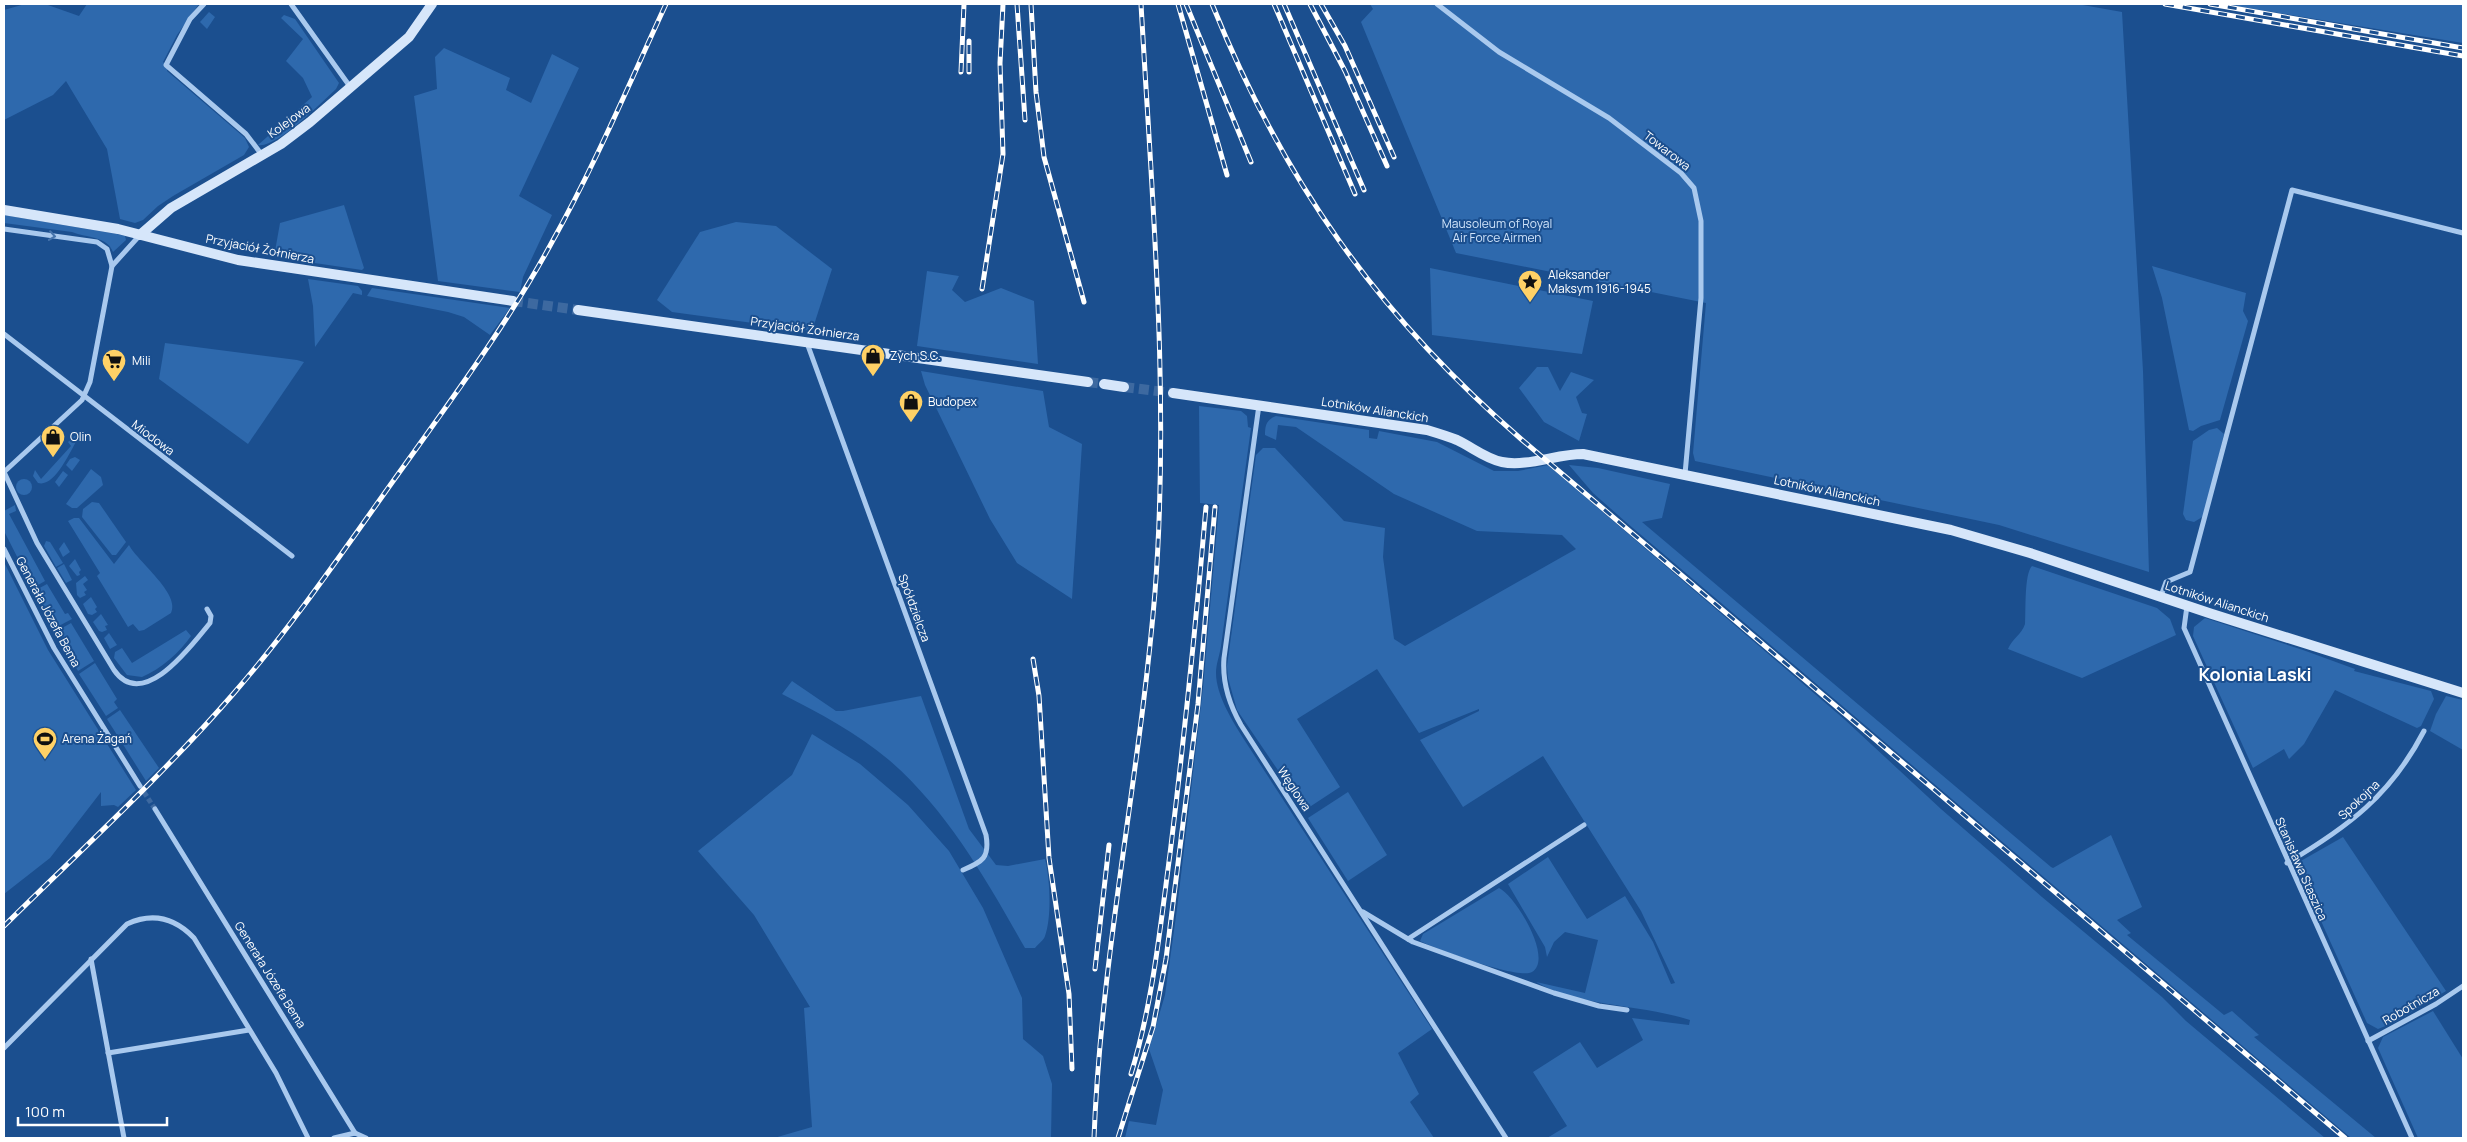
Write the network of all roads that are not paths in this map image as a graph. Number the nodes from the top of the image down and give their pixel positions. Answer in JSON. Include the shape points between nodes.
{"nodes":[{"id":1,"x":204,"y":4,"type":"edge"},
{"id":2,"x":291,"y":4,"type":"edge"},
{"id":3,"x":432,"y":4,"type":"edge"},
{"id":4,"x":1437,"y":4,"type":"edge"},
{"id":5,"x":351,"y":88,"type":"junction"},
{"id":6,"x":262,"y":154,"type":"junction"},
{"id":7,"x":4,"y":210,"type":"edge"},
{"id":8,"x":4,"y":229,"type":"edge"},
{"id":9,"x":2463,"y":233,"type":"edge"},
{"id":10,"x":140,"y":235,"type":"junction"},
{"id":11,"x":112,"y":266,"type":"junction"},
{"id":12,"x":513,"y":301,"type":"tunnel mouth"},
{"id":13,"x":578,"y":310,"type":"tunnel mouth"},
{"id":14,"x":4,"y":334,"type":"edge"},
{"id":15,"x":807,"y":342,"type":"junction"},
{"id":16,"x":1088,"y":382,"type":"tunnel mouth"},
{"id":17,"x":1104,"y":384,"type":"tunnel mouth"},
{"id":18,"x":1124,"y":387,"type":"tunnel mouth"},
{"id":19,"x":1173,"y":393,"type":"tunnel mouth"},
{"id":20,"x":84,"y":396,"type":"junction"},
{"id":21,"x":1260,"y":405,"type":"junction"},
{"id":22,"x":4,"y":472,"type":"edge"},
{"id":23,"x":1685,"y":474,"type":"junction"},
{"id":24,"x":4,"y":550,"type":"edge"},
{"id":25,"x":292,"y":556,"type":"dead end"},
{"id":26,"x":2161,"y":596,"type":"junction"},
{"id":27,"x":2188,"y":606,"type":"junction"},
{"id":28,"x":207,"y":609,"type":"dead end"},
{"id":29,"x":2463,"y":692,"type":"edge"},
{"id":30,"x":2424,"y":731,"type":"dead end"},
{"id":31,"x":140,"y":786,"type":"tunnel mouth"},
{"id":32,"x":154,"y":809,"type":"tunnel mouth"},
{"id":33,"x":1584,"y":825,"type":"dead end"},
{"id":34,"x":2287,"y":863,"type":"junction"},
{"id":35,"x":963,"y":870,"type":"dead end"},
{"id":36,"x":1360,"y":911,"type":"junction"},
{"id":37,"x":1408,"y":939,"type":"junction"},
{"id":38,"x":91,"y":958,"type":"junction"},
{"id":39,"x":2463,"y":986,"type":"edge"},
{"id":40,"x":1627,"y":1010,"type":"dead end"},
{"id":41,"x":249,"y":1030,"type":"junction"},
{"id":42,"x":2368,"y":1041,"type":"junction"},
{"id":43,"x":4,"y":1048,"type":"edge"},
{"id":44,"x":108,"y":1053,"type":"junction"},
{"id":45,"x":355,"y":1133,"type":"junction"},
{"id":46,"x":124,"y":1138,"type":"edge"},
{"id":47,"x":308,"y":1138,"type":"edge"},
{"id":48,"x":334,"y":1138,"type":"edge"},
{"id":49,"x":366,"y":1138,"type":"edge"},
{"id":50,"x":1506,"y":1138,"type":"edge"},
{"id":51,"x":2412,"y":1138,"type":"edge"}],
"edges":[{"from":1,"to":6,"type":"street","via":[[190,19],[166,65],[246,134]]},
{"from":2,"to":5,"type":"street"},
{"from":3,"to":5,"type":"main road","name":"Kolejowa","via":[[409,36]]},
{"from":4,"to":23,"type":"street","name":"Towarowa","via":[[1499,52],[1608,118],[1681,173],[1694,188],[1701,221],[1701,298]]},
{"from":5,"to":6,"type":"main road","name":"Kolejowa","via":[[310,122]]},
{"from":6,"to":10,"type":"main road","name":"Kolejowa","via":[[171,208]]},
{"from":7,"to":10,"type":"main road","name":"Przyjaciół Żołnierza"},
{"from":8,"to":11,"type":"street","one_way":true,"via":[[97,242],[107,249]]},
{"from":9,"to":26,"type":"street","via":[[2292,190],[2190,572],[2166,582]]},
{"from":10,"to":11,"type":"street"},
{"from":10,"to":12,"type":"main road","name":"Przyjaciół Żołnierza","via":[[238,260]]},
{"from":11,"to":20,"type":"street","via":[[90,382]]},
{"from":13,"to":15,"type":"main road","name":"Przyjaciół Żołnierza"},
{"from":14,"to":20,"type":"street","name":"Miodowa"},
{"from":15,"to":16,"type":"main road","name":"Przyjaciół Żołnierza"},
{"from":15,"to":35,"type":"street","name":"Spółdzielcza","via":[[986,835],[987,854],[980,862]]},
{"from":17,"to":18,"type":"main road"},
{"from":19,"to":21,"type":"main road","name":"Lotników Alianckich"},
{"from":20,"to":22,"type":"street","via":[[74,409]]},
{"from":20,"to":25,"type":"street","name":"Miodowa"},
{"from":21,"to":23,"type":"main road","name":"Lotników Alianckich","via":[[1427,430],[1504,462],[1583,454]]},
{"from":21,"to":36,"type":"street","name":"Węglowa","via":[[1225,649],[1226,690],[1241,725]]},
{"from":22,"to":28,"type":"street","via":[[37,543],[123,681],[148,682],[179,659],[210,623]]},
{"from":23,"to":26,"type":"main road","name":"Lotników Alianckich","via":[[1951,530]]},
{"from":24,"to":31,"type":"street","name":"Generała Józefa Bema","via":[[54,648]]},
{"from":26,"to":27,"type":"main road","name":"Lotników Alianckich"},
{"from":27,"to":29,"type":"main road","name":"Lotników Alianckich"},
{"from":27,"to":34,"type":"street","name":"Stanisława Staszica","via":[[2184,628]]},
{"from":30,"to":34,"type":"street","name":"Spokojna","via":[[2407,761],[2373,804],[2338,832]]},
{"from":32,"to":45,"type":"street","name":"Generała Józefa Bema"},
{"from":33,"to":37,"type":"street"},
{"from":34,"to":42,"type":"street","name":"Stanisława Staszica"},
{"from":36,"to":37,"type":"street"},
{"from":36,"to":50,"type":"street","name":"Węglowa"},
{"from":37,"to":40,"type":"street","via":[[1554,993]]},
{"from":38,"to":41,"type":"street","via":[[127,924],[139,918],[166,918],[184,927],[194,938]]},
{"from":38,"to":43,"type":"street"},
{"from":38,"to":44,"type":"street"},
{"from":39,"to":42,"type":"street","name":"Robotnicza"},
{"from":41,"to":44,"type":"street"},
{"from":41,"to":47,"type":"street","via":[[276,1073]]},
{"from":42,"to":51,"type":"street","name":"Stanisława Staszica"},
{"from":44,"to":46,"type":"street"},
{"from":45,"to":48,"type":"street"},
{"from":45,"to":49,"type":"street"}]}
